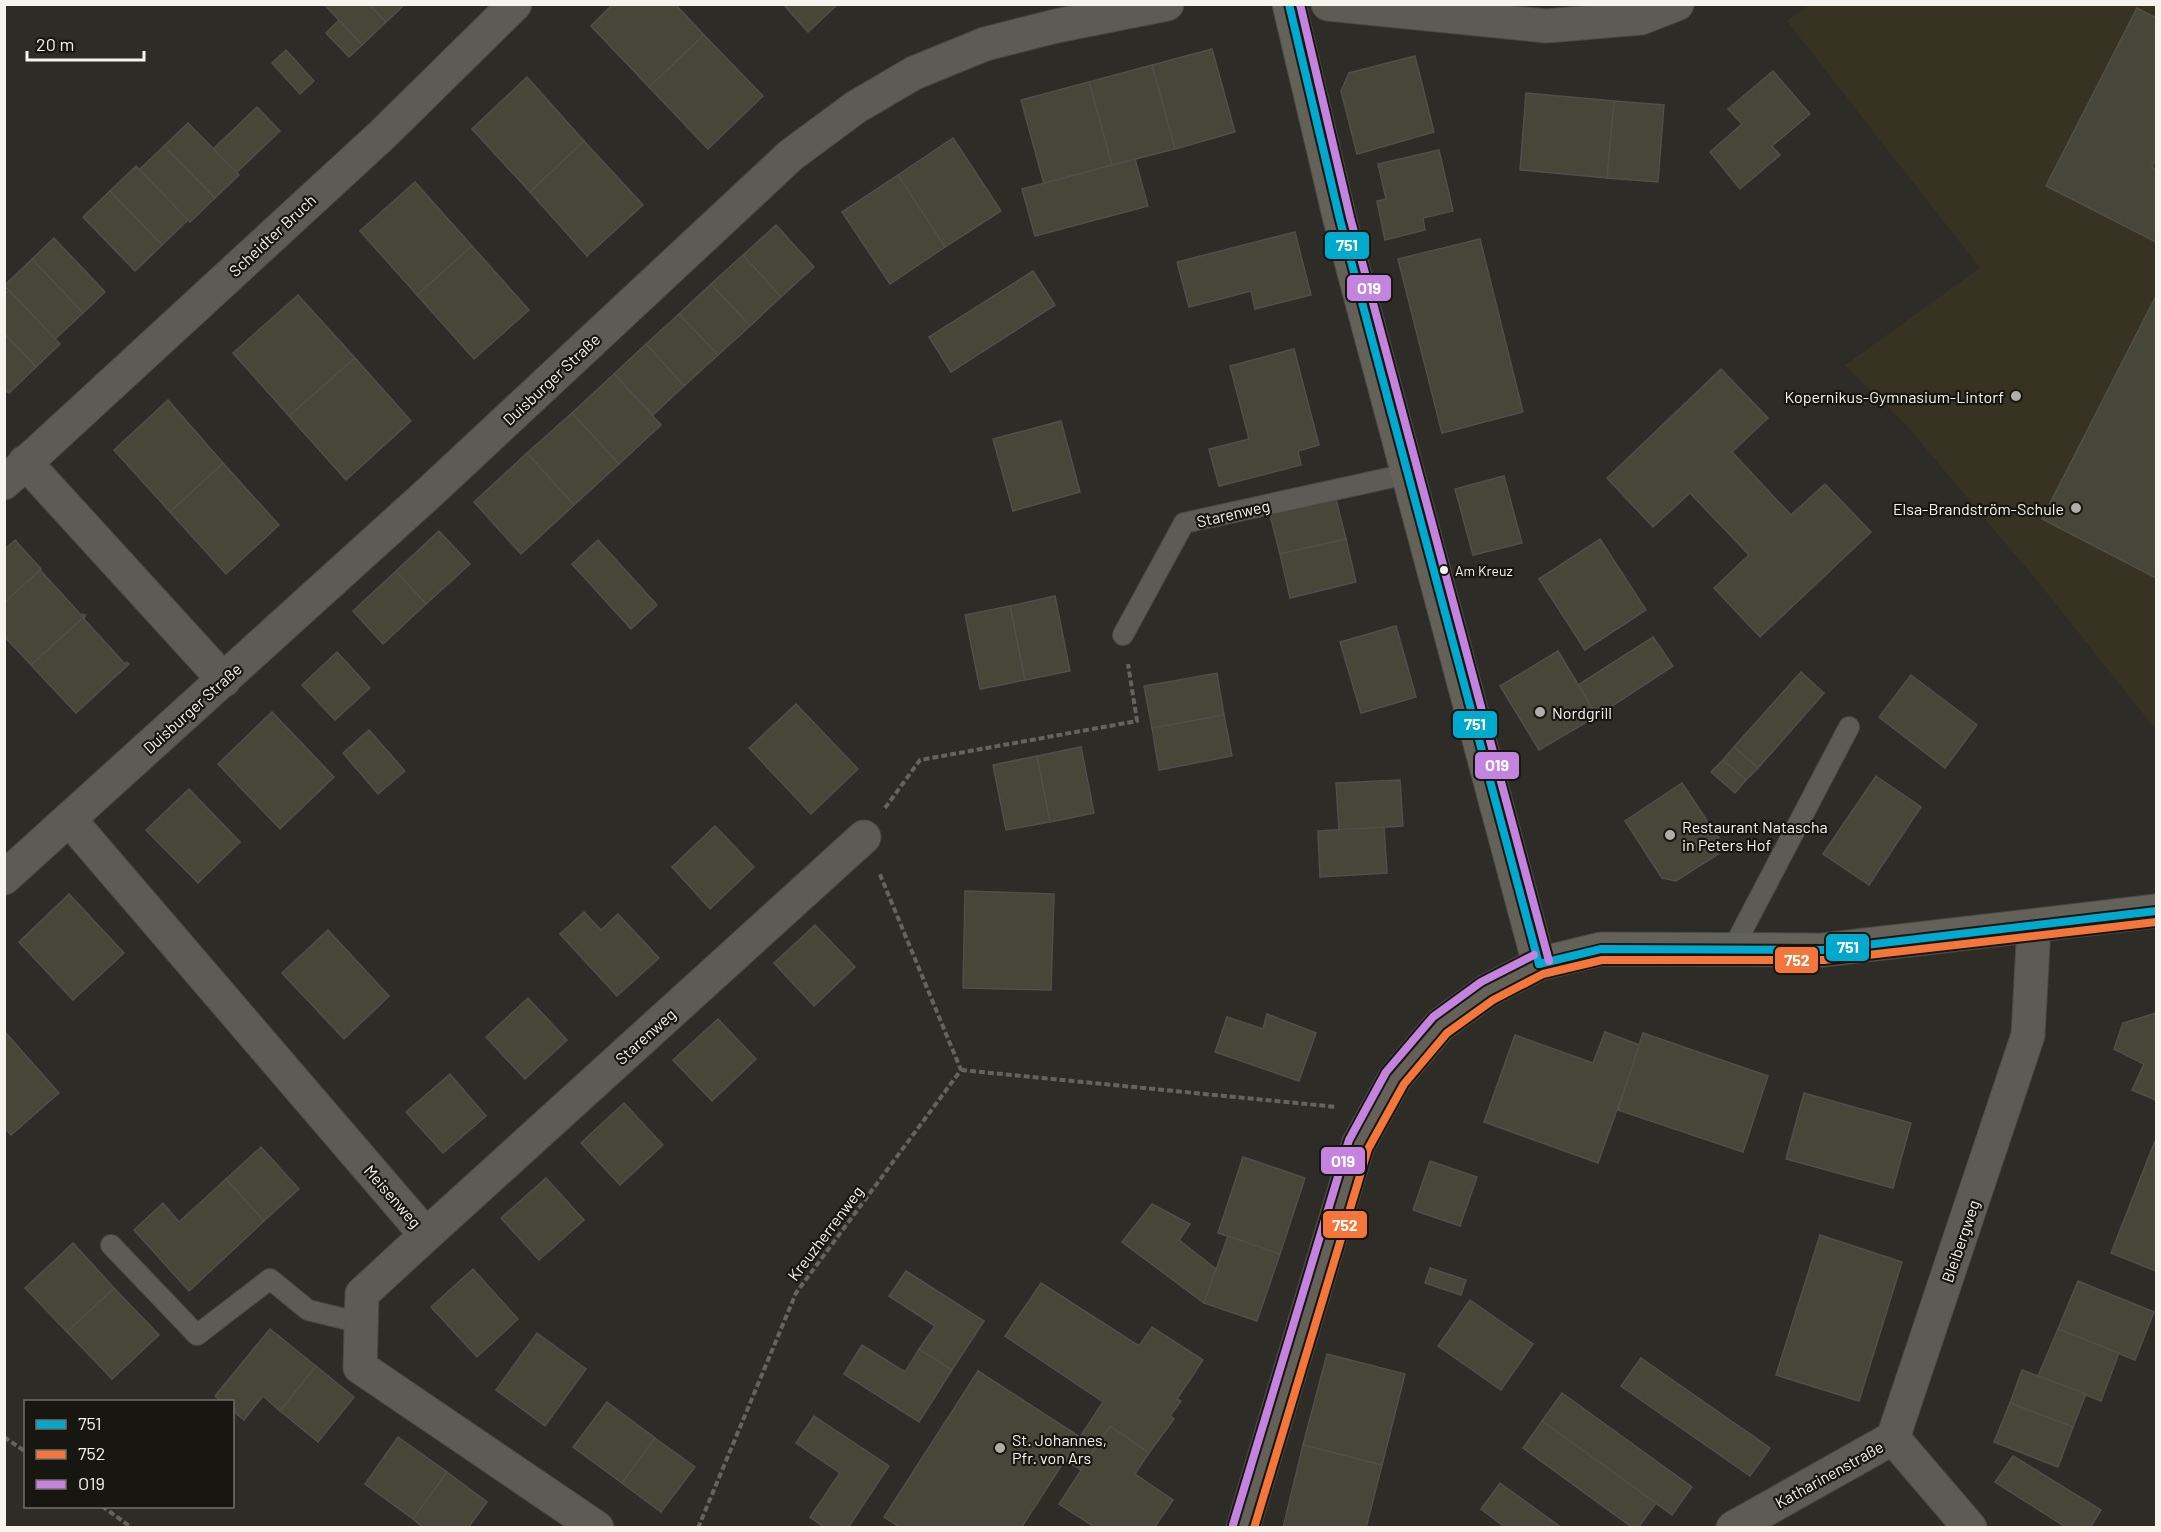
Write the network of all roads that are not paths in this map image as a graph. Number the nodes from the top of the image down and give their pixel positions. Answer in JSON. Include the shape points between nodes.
{"nodes":[{"id":1,"x":515,"y":4,"type":"edge"},
{"id":2,"x":1167,"y":4,"type":"edge"},
{"id":3,"x":1289,"y":4,"type":"edge"},
{"id":4,"x":1328,"y":4,"type":"edge"},
{"id":5,"x":1677,"y":4,"type":"edge"},
{"id":6,"x":1471,"y":12,"type":"edge"},
{"id":7,"x":1612,"y":13,"type":"edge"},
{"id":8,"x":1055,"y":15,"type":"edge"},
{"id":9,"x":15,"y":472,"type":"edge"},
{"id":10,"x":1407,"y":474,"type":"junction"},
{"id":11,"x":1123,"y":635,"type":"road end"},
{"id":12,"x":224,"y":680,"type":"junction"},
{"id":13,"x":1849,"y":727,"type":"dead end"},
{"id":14,"x":69,"y":819,"type":"junction"},
{"id":15,"x":864,"y":837,"type":"road end"},
{"id":16,"x":4,"y":878,"type":"edge"},
{"id":17,"x":2157,"y":911,"type":"edge"},
{"id":18,"x":2034,"y":926,"type":"junction"},
{"id":19,"x":1732,"y":950,"type":"junction"},
{"id":20,"x":1539,"y":964,"type":"junction"},
{"id":21,"x":426,"y":1235,"type":"junction"},
{"id":22,"x":111,"y":1245,"type":"dead end"},
{"id":23,"x":361,"y":1323,"type":"junction"},
{"id":24,"x":1893,"y":1438,"type":"junction"},
{"id":25,"x":597,"y":1527,"type":"edge"},
{"id":26,"x":1243,"y":1527,"type":"edge"},
{"id":27,"x":1733,"y":1527,"type":"edge"},
{"id":28,"x":1970,"y":1527,"type":"edge"}],
"edges":[{"from":1,"to":9,"type":"street","name":"Scheidter Bruch","via":[[383,134]]},
{"from":2,"to":8,"type":"street","name":"Duisburger Straße"},
{"from":3,"to":10,"type":"street","via":[[1340,220]]},
{"from":4,"to":6,"type":"street"},
{"from":5,"to":7,"type":"street","via":[[1641,18]]},
{"from":6,"to":7,"type":"street","via":[[1546,26]]},
{"from":8,"to":12,"type":"street","name":"Duisburger Straße","via":[[914,73],[856,107],[791,155]]},
{"from":9,"to":12,"type":"street","name":"Scheidter Bruch"},
{"from":10,"to":11,"type":"lane","name":"Starenweg","via":[[1184,524]]},
{"from":10,"to":20,"type":"street"},
{"from":12,"to":14,"type":"street","name":"Duisburger Straße"},
{"from":13,"to":19,"type":"lane"},
{"from":14,"to":16,"type":"street","name":"Duisburger Straße"},
{"from":14,"to":21,"type":"street","name":"Meisenweg"},
{"from":15,"to":21,"type":"street","name":"Starenweg"},
{"from":17,"to":18,"type":"street"},
{"from":18,"to":19,"type":"street","via":[[1823,950]]},
{"from":18,"to":24,"type":"street","name":"Bleibergweg","via":[[2028,1035]]},
{"from":19,"to":20,"type":"street","via":[[1601,949]]},
{"from":20,"to":26,"type":"street","via":[[1486,991],[1440,1025],[1395,1078],[1376,1110],[1353,1156]]},
{"from":21,"to":23,"type":"street","name":"Meisenweg","via":[[362,1294]]},
{"from":22,"to":23,"type":"lane","via":[[197,1335],[270,1280],[308,1311]]},
{"from":23,"to":25,"type":"street","name":"Meisenweg","via":[[360,1367]]},
{"from":24,"to":27,"type":"street","name":"Katharinenstraße"},
{"from":24,"to":28,"type":"street"}]}
